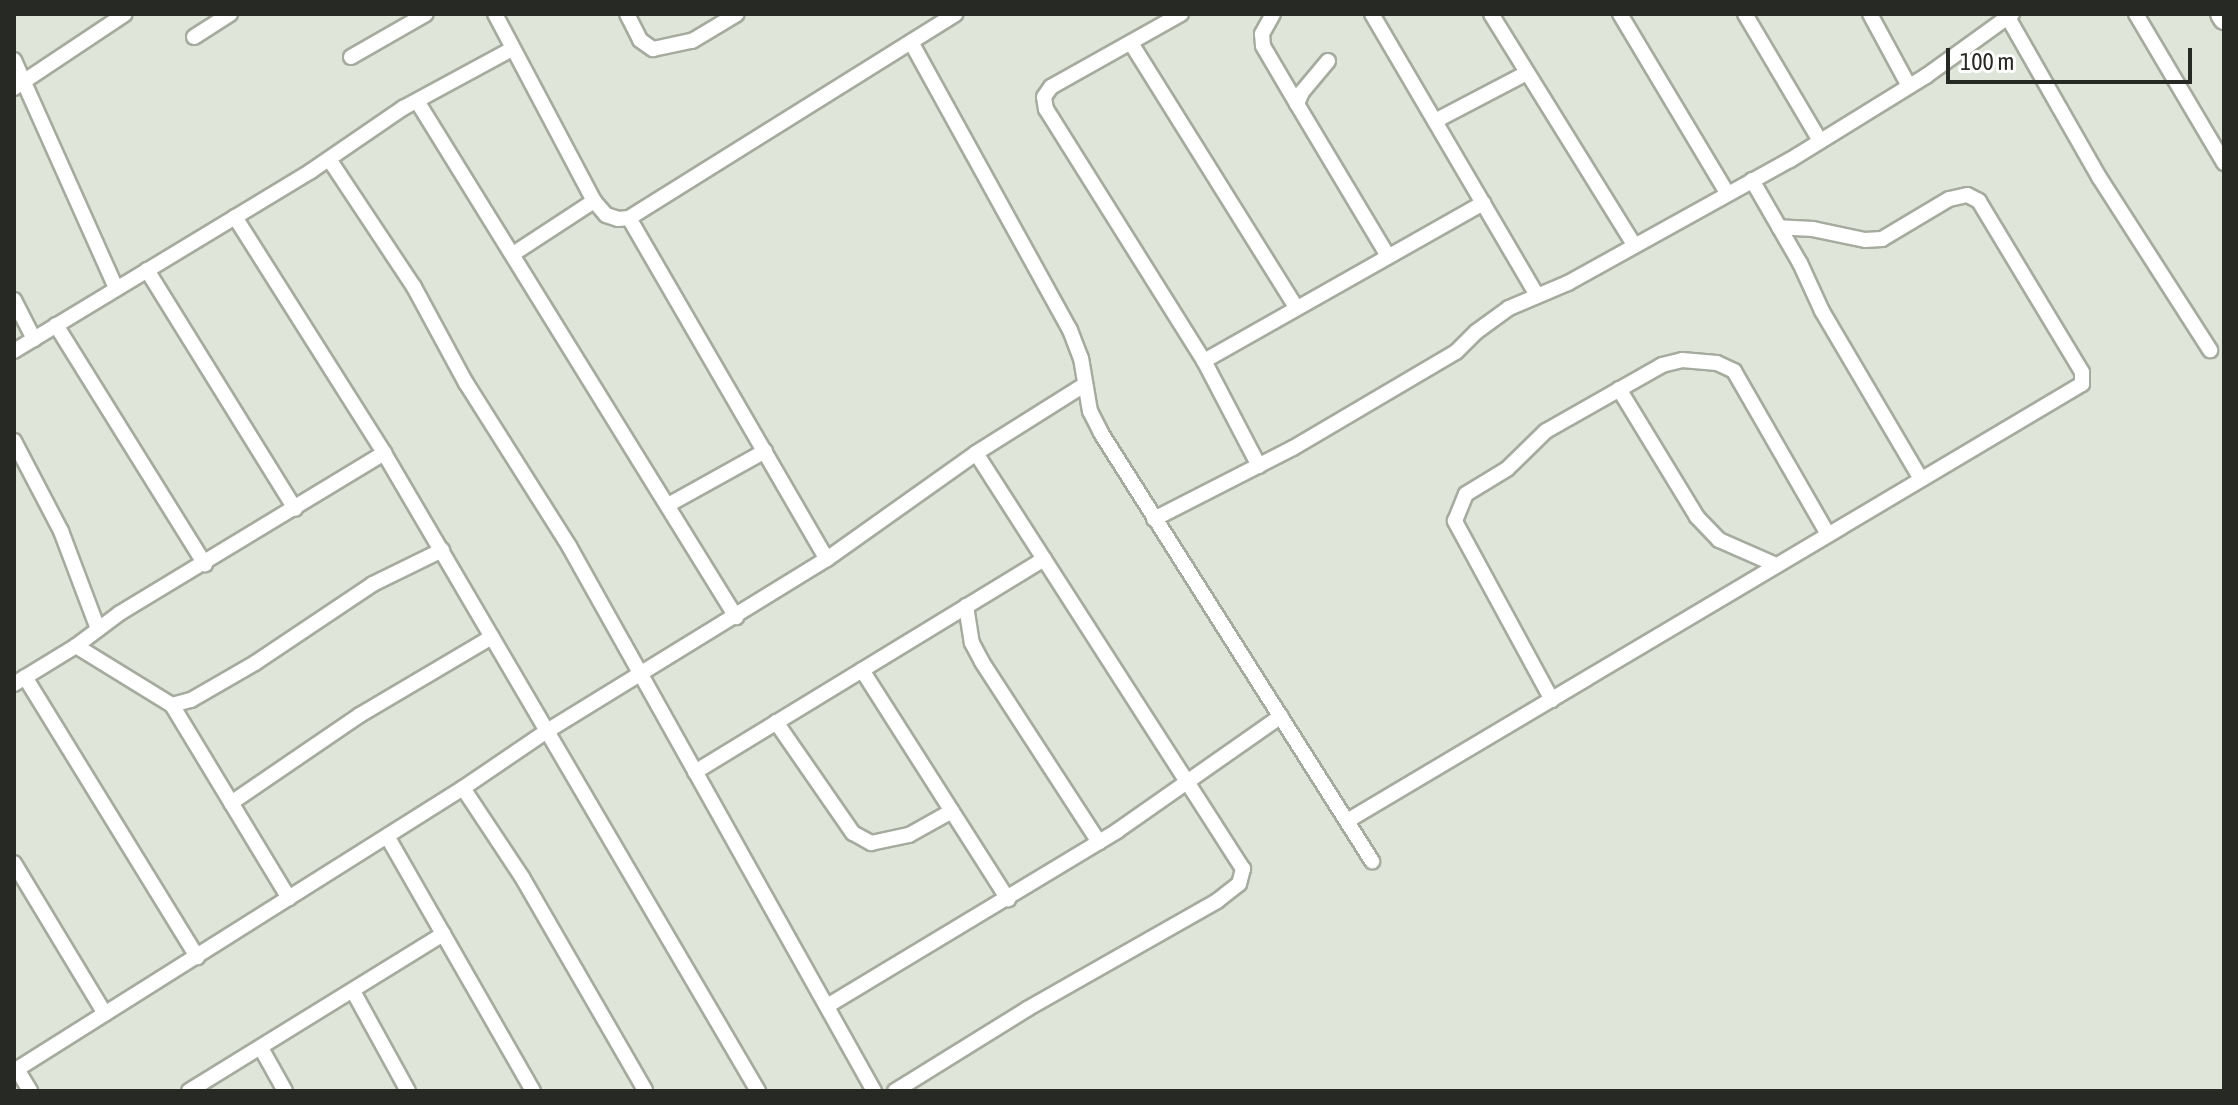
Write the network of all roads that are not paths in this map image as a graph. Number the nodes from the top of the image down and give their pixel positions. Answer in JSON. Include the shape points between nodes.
{"nodes":[{"id":1,"x":125,"y":14,"type":"edge"},
{"id":2,"x":229,"y":14,"type":"edge"},
{"id":3,"x":426,"y":14,"type":"edge"},
{"id":4,"x":495,"y":14,"type":"edge"},
{"id":5,"x":627,"y":14,"type":"edge"},
{"id":6,"x":737,"y":14,"type":"edge"},
{"id":7,"x":956,"y":14,"type":"edge"},
{"id":8,"x":1181,"y":14,"type":"edge"},
{"id":9,"x":1273,"y":14,"type":"edge"},
{"id":10,"x":1372,"y":14,"type":"edge"},
{"id":11,"x":1491,"y":14,"type":"edge"},
{"id":12,"x":1620,"y":14,"type":"edge"},
{"id":13,"x":1745,"y":14,"type":"edge"},
{"id":14,"x":1870,"y":14,"type":"edge"},
{"id":15,"x":2136,"y":14,"type":"edge"},
{"id":16,"x":2009,"y":15,"type":"edge"},
{"id":17,"x":194,"y":37,"type":"dead end"},
{"id":18,"x":911,"y":42,"type":"junction"},
{"id":19,"x":1131,"y":43,"type":"junction"},
{"id":20,"x":512,"y":49,"type":"junction"},
{"id":21,"x":351,"y":57,"type":"dead end"},
{"id":22,"x":14,"y":60,"type":"edge"},
{"id":23,"x":1328,"y":61,"type":"dead end"},
{"id":24,"x":1527,"y":73,"type":"junction"},
{"id":25,"x":19,"y":85,"type":"edge"},
{"id":26,"x":1909,"y":86,"type":"junction"},
{"id":27,"x":417,"y":101,"type":"junction"},
{"id":28,"x":1297,"y":104,"type":"junction"},
{"id":29,"x":1435,"y":121,"type":"junction"},
{"id":30,"x":1820,"y":141,"type":"junction"},
{"id":31,"x":329,"y":159,"type":"junction"},
{"id":32,"x":2224,"y":163,"type":"edge"},
{"id":33,"x":1752,"y":180,"type":"junction"},
{"id":34,"x":1727,"y":193,"type":"junction"},
{"id":35,"x":594,"y":201,"type":"junction"},
{"id":36,"x":1483,"y":203,"type":"junction"},
{"id":37,"x":235,"y":217,"type":"junction"},
{"id":38,"x":629,"y":218,"type":"junction"},
{"id":39,"x":1779,"y":227,"type":"junction"},
{"id":40,"x":1634,"y":245,"type":"junction"},
{"id":41,"x":513,"y":254,"type":"junction"},
{"id":42,"x":1388,"y":256,"type":"junction"},
{"id":43,"x":147,"y":270,"type":"junction"},
{"id":44,"x":116,"y":288,"type":"junction"},
{"id":45,"x":1537,"y":295,"type":"junction"},
{"id":46,"x":14,"y":300,"type":"edge"},
{"id":47,"x":1296,"y":307,"type":"junction"},
{"id":48,"x":56,"y":325,"type":"junction"},
{"id":49,"x":34,"y":339,"type":"junction"},
{"id":50,"x":2210,"y":350,"type":"dead end"},
{"id":51,"x":14,"y":351,"type":"edge"},
{"id":52,"x":1204,"y":361,"type":"junction"},
{"id":53,"x":1084,"y":385,"type":"junction"},
{"id":54,"x":1619,"y":389,"type":"junction"},
{"id":55,"x":14,"y":441,"type":"edge"},
{"id":56,"x":765,"y":451,"type":"junction"},
{"id":57,"x":384,"y":453,"type":"junction"},
{"id":58,"x":976,"y":453,"type":"junction"},
{"id":59,"x":1259,"y":466,"type":"junction"},
{"id":60,"x":1921,"y":479,"type":"junction"},
{"id":61,"x":668,"y":505,"type":"junction"},
{"id":62,"x":295,"y":509,"type":"junction"},
{"id":63,"x":1154,"y":519,"type":"junction"},
{"id":64,"x":1827,"y":533,"type":"junction"},
{"id":65,"x":442,"y":550,"type":"junction"},
{"id":66,"x":827,"y":559,"type":"junction"},
{"id":67,"x":1044,"y":559,"type":"junction"},
{"id":68,"x":205,"y":564,"type":"junction"},
{"id":69,"x":1774,"y":564,"type":"junction"},
{"id":70,"x":966,"y":606,"type":"junction"},
{"id":71,"x":736,"y":617,"type":"junction"},
{"id":72,"x":98,"y":629,"type":"junction"},
{"id":73,"x":492,"y":637,"type":"junction"},
{"id":74,"x":76,"y":646,"type":"junction"},
{"id":75,"x":862,"y":670,"type":"junction"},
{"id":76,"x":641,"y":675,"type":"junction"},
{"id":77,"x":20,"y":681,"type":"edge"},
{"id":78,"x":1552,"y":700,"type":"junction"},
{"id":79,"x":172,"y":705,"type":"junction"},
{"id":80,"x":1281,"y":716,"type":"junction"},
{"id":81,"x":776,"y":722,"type":"junction"},
{"id":82,"x":547,"y":731,"type":"junction"},
{"id":83,"x":695,"y":772,"type":"junction"},
{"id":84,"x":1188,"y":781,"type":"junction"},
{"id":85,"x":463,"y":788,"type":"junction"},
{"id":86,"x":231,"y":803,"type":"junction"},
{"id":87,"x":952,"y":811,"type":"junction"},
{"id":88,"x":1347,"y":821,"type":"junction"},
{"id":89,"x":387,"y":836,"type":"junction"},
{"id":90,"x":1099,"y":842,"type":"junction"},
{"id":91,"x":1372,"y":861,"type":"dead end"},
{"id":92,"x":14,"y":863,"type":"edge"},
{"id":93,"x":289,"y":898,"type":"junction"},
{"id":94,"x":1008,"y":899,"type":"junction"},
{"id":95,"x":443,"y":934,"type":"junction"},
{"id":96,"x":197,"y":957,"type":"junction"},
{"id":97,"x":353,"y":991,"type":"junction"},
{"id":98,"x":829,"y":1005,"type":"junction"},
{"id":99,"x":105,"y":1014,"type":"junction"},
{"id":100,"x":261,"y":1048,"type":"junction"},
{"id":101,"x":16,"y":1070,"type":"edge"},
{"id":102,"x":645,"y":1090,"type":"edge"},
{"id":103,"x":30,"y":1091,"type":"edge"},
{"id":104,"x":189,"y":1091,"type":"edge"},
{"id":105,"x":285,"y":1091,"type":"edge"},
{"id":106,"x":408,"y":1091,"type":"edge"},
{"id":107,"x":533,"y":1091,"type":"edge"},
{"id":108,"x":758,"y":1091,"type":"edge"},
{"id":109,"x":874,"y":1091,"type":"edge"},
{"id":110,"x":895,"y":1091,"type":"edge"}],
"edges":[{"from":1,"to":25,"type":"street"},
{"from":2,"to":17,"type":"street"},
{"from":3,"to":21,"type":"street"},
{"from":4,"to":20,"type":"street"},
{"from":5,"to":6,"type":"street","via":[[640,40],[653,49],[692,41]]},
{"from":7,"to":18,"type":"street"},
{"from":8,"to":19,"type":"street"},
{"from":9,"to":28,"type":"street","via":[[1262,34],[1263,46]]},
{"from":10,"to":29,"type":"street"},
{"from":11,"to":24,"type":"street"},
{"from":12,"to":34,"type":"street"},
{"from":13,"to":30,"type":"street"},
{"from":14,"to":26,"type":"street"},
{"from":15,"to":32,"type":"street"},
{"from":16,"to":26,"type":"street"},
{"from":16,"to":50,"type":"street","via":[[2099,177]]},
{"from":18,"to":38,"type":"street"},
{"from":18,"to":53,"type":"street","via":[[1070,330]]},
{"from":19,"to":47,"type":"street"},
{"from":19,"to":52,"type":"street","via":[[1051,87],[1044,97],[1046,109]]},
{"from":20,"to":27,"type":"street"},
{"from":20,"to":35,"type":"street"},
{"from":22,"to":25,"type":"street"},
{"from":23,"to":28,"type":"street"},
{"from":24,"to":29,"type":"street"},
{"from":24,"to":40,"type":"street"},
{"from":25,"to":44,"type":"street"},
{"from":26,"to":30,"type":"street"},
{"from":27,"to":31,"type":"street"},
{"from":27,"to":41,"type":"street"},
{"from":28,"to":42,"type":"street"},
{"from":29,"to":36,"type":"street"},
{"from":30,"to":33,"type":"street"},
{"from":31,"to":37,"type":"street"},
{"from":31,"to":76,"type":"street","via":[[414,287]]},
{"from":33,"to":34,"type":"street"},
{"from":33,"to":39,"type":"street"},
{"from":34,"to":40,"type":"street"},
{"from":35,"to":38,"type":"street","via":[[606,215]]},
{"from":35,"to":41,"type":"street"},
{"from":36,"to":42,"type":"street"},
{"from":36,"to":45,"type":"street"},
{"from":37,"to":43,"type":"street"},
{"from":37,"to":57,"type":"street"},
{"from":38,"to":56,"type":"street"},
{"from":39,"to":60,"type":"street"},
{"from":39,"to":60,"type":"street","via":[[1882,239],[1949,199],[1967,195],[1979,201],[2082,372],[2082,384]]},
{"from":40,"to":45,"type":"street"},
{"from":41,"to":61,"type":"street"},
{"from":42,"to":47,"type":"street"},
{"from":43,"to":44,"type":"street"},
{"from":43,"to":62,"type":"street"},
{"from":44,"to":48,"type":"street"},
{"from":45,"to":59,"type":"street","via":[[1500,313],[1456,352]]},
{"from":46,"to":49,"type":"street"},
{"from":47,"to":52,"type":"street"},
{"from":48,"to":49,"type":"street"},
{"from":48,"to":68,"type":"street"},
{"from":49,"to":51,"type":"street"},
{"from":52,"to":59,"type":"street"},
{"from":53,"to":58,"type":"street"},
{"from":53,"to":63,"type":"street","via":[[1101,433]]},
{"from":54,"to":64,"type":"street","via":[[1682,360],[1717,363],[1734,371]]},
{"from":54,"to":69,"type":"street","via":[[1697,517],[1719,540]]},
{"from":54,"to":78,"type":"street","via":[[1546,431],[1507,469],[1466,494],[1455,521]]},
{"from":55,"to":72,"type":"street","via":[[61,531]]},
{"from":56,"to":61,"type":"street"},
{"from":56,"to":66,"type":"street"},
{"from":57,"to":62,"type":"street"},
{"from":57,"to":65,"type":"street"},
{"from":58,"to":66,"type":"street"},
{"from":58,"to":67,"type":"street"},
{"from":59,"to":63,"type":"street"},
{"from":60,"to":64,"type":"street"},
{"from":61,"to":71,"type":"street"},
{"from":62,"to":68,"type":"street"},
{"from":63,"to":80,"type":"street"},
{"from":64,"to":69,"type":"street"},
{"from":65,"to":73,"type":"street"},
{"from":65,"to":79,"type":"street","via":[[373,584],[191,700]]},
{"from":66,"to":71,"type":"street"},
{"from":67,"to":70,"type":"street"},
{"from":67,"to":84,"type":"street"},
{"from":68,"to":72,"type":"street"},
{"from":69,"to":78,"type":"street"},
{"from":70,"to":75,"type":"street"},
{"from":70,"to":90,"type":"street","via":[[972,643],[982,662]]},
{"from":71,"to":76,"type":"street"},
{"from":72,"to":74,"type":"street"},
{"from":73,"to":82,"type":"street"},
{"from":73,"to":86,"type":"street","via":[[360,715]]},
{"from":74,"to":77,"type":"street"},
{"from":74,"to":79,"type":"street"},
{"from":75,"to":81,"type":"street"},
{"from":75,"to":87,"type":"street"},
{"from":76,"to":82,"type":"street"},
{"from":76,"to":83,"type":"street"},
{"from":77,"to":96,"type":"street"},
{"from":78,"to":88,"type":"street"},
{"from":79,"to":86,"type":"street"},
{"from":80,"to":84,"type":"street"},
{"from":80,"to":88,"type":"street"},
{"from":81,"to":83,"type":"street"},
{"from":81,"to":87,"type":"street","via":[[853,833],[871,843],[909,835]]},
{"from":82,"to":85,"type":"street"},
{"from":82,"to":108,"type":"street"},
{"from":83,"to":98,"type":"street"},
{"from":84,"to":90,"type":"street"},
{"from":84,"to":110,"type":"street","via":[[1243,869],[1239,884]]},
{"from":85,"to":89,"type":"street"},
{"from":85,"to":102,"type":"street","via":[[522,877]]},
{"from":86,"to":93,"type":"street"},
{"from":87,"to":94,"type":"street"},
{"from":88,"to":91,"type":"street"},
{"from":89,"to":93,"type":"street"},
{"from":89,"to":95,"type":"street"},
{"from":90,"to":94,"type":"street"},
{"from":92,"to":99,"type":"street"},
{"from":93,"to":96,"type":"street"},
{"from":94,"to":98,"type":"street"},
{"from":95,"to":97,"type":"street"},
{"from":95,"to":107,"type":"street"},
{"from":96,"to":99,"type":"street"},
{"from":97,"to":100,"type":"street"},
{"from":97,"to":106,"type":"street"},
{"from":98,"to":109,"type":"street"},
{"from":99,"to":101,"type":"street"},
{"from":100,"to":104,"type":"street"},
{"from":100,"to":105,"type":"street"},
{"from":101,"to":103,"type":"street"}]}
